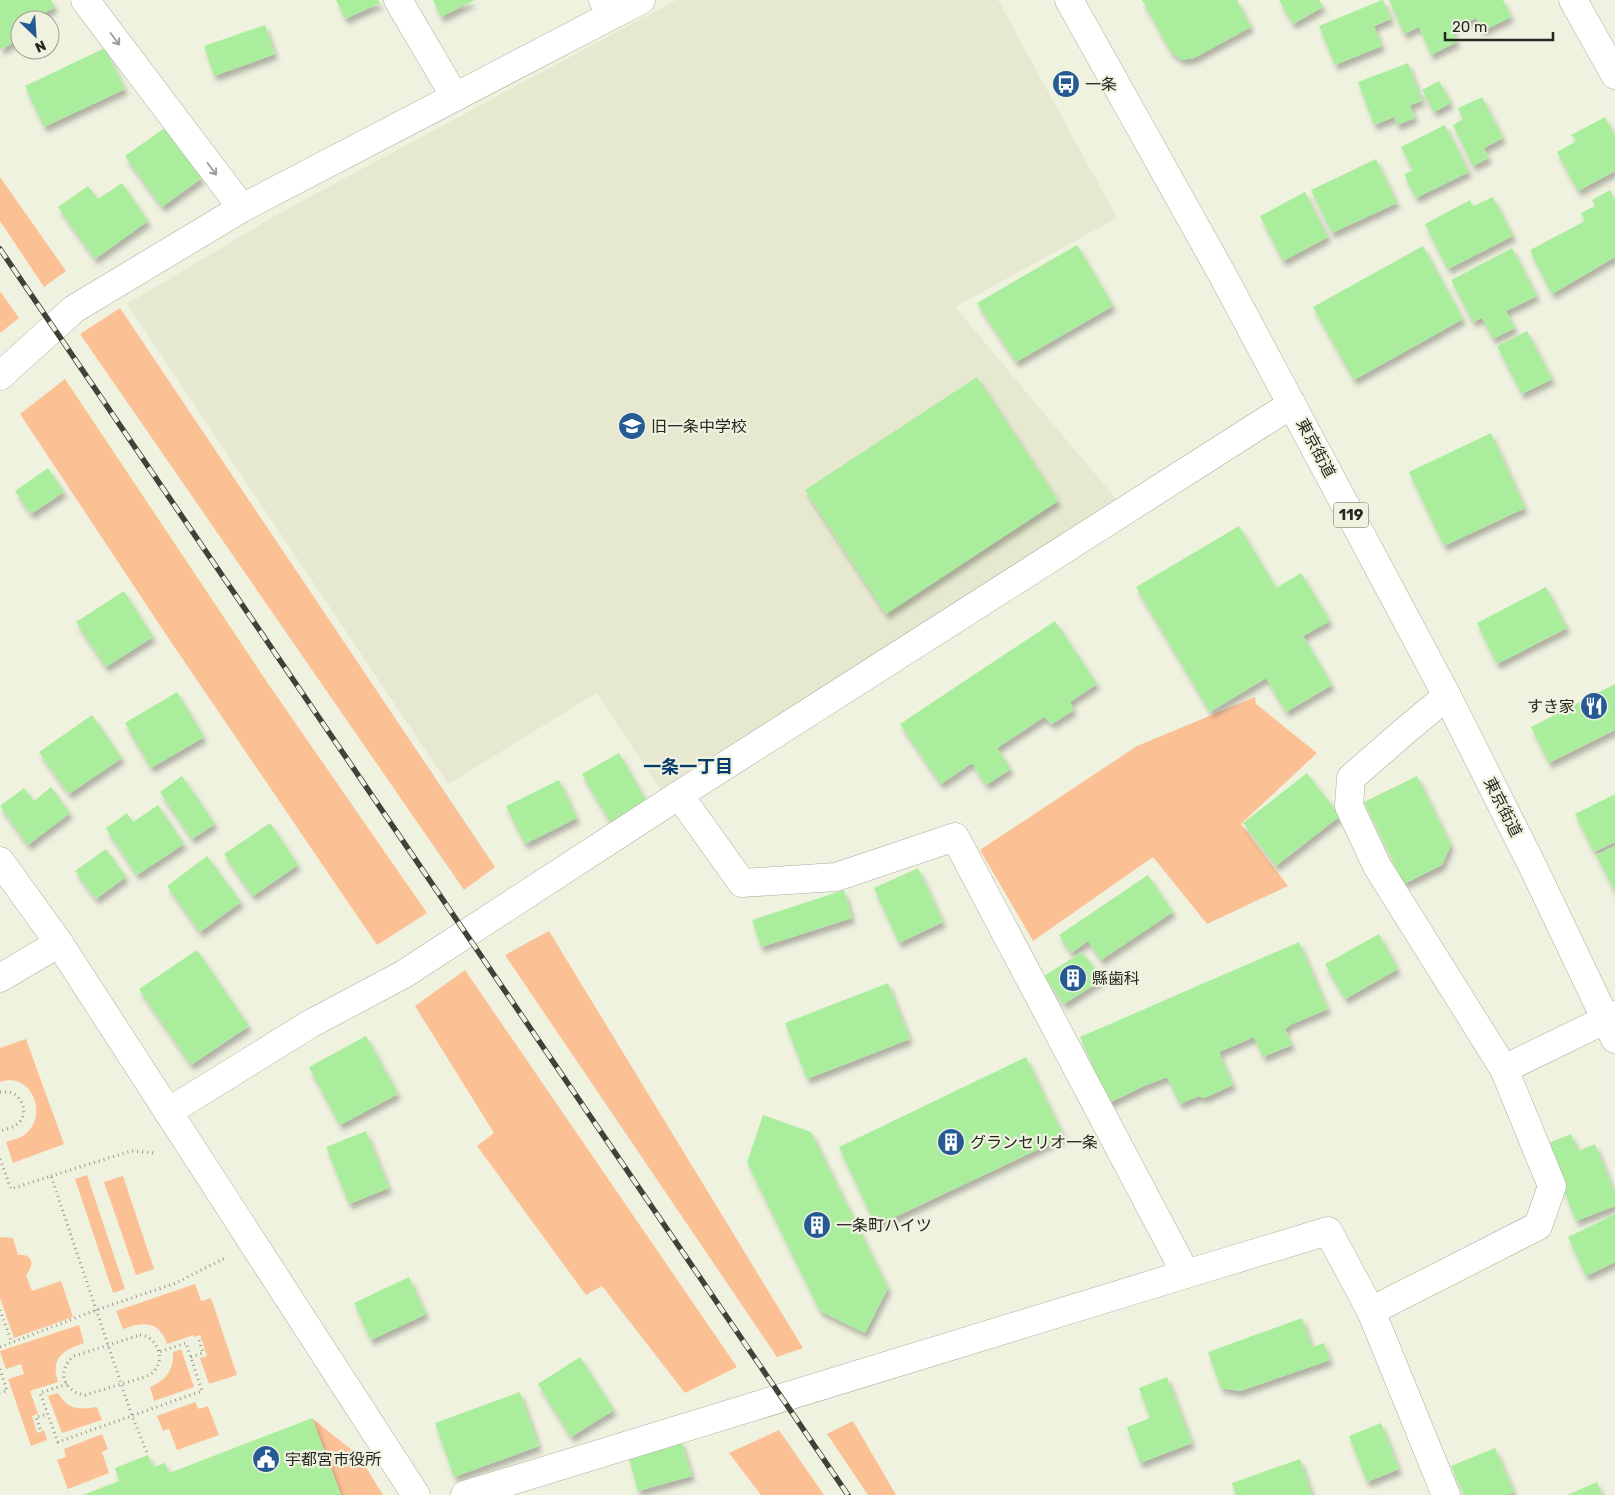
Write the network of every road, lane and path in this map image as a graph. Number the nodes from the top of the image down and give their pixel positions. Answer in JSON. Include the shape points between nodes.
{"nodes":[{"id":1,"x":85,"y":0,"type":"edge"},
{"id":2,"x":398,"y":0,"type":"edge"},
{"id":3,"x":641,"y":0,"type":"edge"},
{"id":4,"x":1069,"y":0,"type":"edge"},
{"id":5,"x":1573,"y":0,"type":"edge"},
{"id":6,"x":608,"y":7,"type":"edge"},
{"id":7,"x":1615,"y":75,"type":"edge"},
{"id":8,"x":455,"y":97,"type":"junction"},
{"id":9,"x":242,"y":208,"type":"junction"},
{"id":10,"x":0,"y":376,"type":"edge"},
{"id":11,"x":1292,"y":404,"type":"junction"},
{"id":12,"x":1447,"y":696,"type":"junction"},
{"id":13,"x":679,"y":796,"type":"junction"},
{"id":14,"x":0,"y":861,"type":"edge"},
{"id":15,"x":59,"y":943,"type":"junction"},
{"id":16,"x":0,"y":978,"type":"edge"},
{"id":17,"x":1612,"y":1024,"type":"edge"},
{"id":18,"x":1504,"y":1069,"type":"junction"},
{"id":19,"x":0,"y":1092,"type":"edge"},
{"id":20,"x":168,"y":1112,"type":"junction"},
{"id":21,"x":0,"y":1131,"type":"edge"},
{"id":22,"x":162,"y":1154,"type":"dead end"},
{"id":23,"x":0,"y":1159,"type":"edge"},
{"id":24,"x":51,"y":1176,"type":"junction"},
{"id":25,"x":226,"y":1258,"type":"dead end"},
{"id":26,"x":1186,"y":1274,"type":"junction"},
{"id":27,"x":0,"y":1310,"type":"edge"},
{"id":28,"x":96,"y":1310,"type":"junction"},
{"id":29,"x":1371,"y":1311,"type":"junction"},
{"id":30,"x":199,"y":1340,"type":"dead end"},
{"id":31,"x":12,"y":1344,"type":"junction"},
{"id":32,"x":108,"y":1344,"type":"junction"},
{"id":33,"x":0,"y":1347,"type":"edge"},
{"id":34,"x":159,"y":1352,"type":"junction"},
{"id":35,"x":191,"y":1357,"type":"junction"},
{"id":36,"x":0,"y":1369,"type":"edge"},
{"id":37,"x":67,"y":1384,"type":"junction"},
{"id":38,"x":122,"y":1384,"type":"junction"},
{"id":39,"x":0,"y":1394,"type":"edge"},
{"id":40,"x":48,"y":1414,"type":"junction"},
{"id":41,"x":132,"y":1416,"type":"junction"},
{"id":42,"x":40,"y":1429,"type":"dead end"},
{"id":43,"x":148,"y":1455,"type":"dead end"},
{"id":44,"x":416,"y":1495,"type":"edge"},
{"id":45,"x":465,"y":1495,"type":"edge"},
{"id":46,"x":1446,"y":1495,"type":"edge"}],
"edges":[{"from":1,"to":9,"type":"main road","one_way":true},
{"from":2,"to":8,"type":"main road"},
{"from":3,"to":6,"type":"main road"},
{"from":4,"to":11,"type":"main road","name":"東京街道","number":"119"},
{"from":5,"to":7,"type":"main road"},
{"from":6,"to":8,"type":"main road"},
{"from":8,"to":9,"type":"main road"},
{"from":9,"to":10,"type":"main road","via":[[74,309]]},
{"from":11,"to":12,"type":"main road","name":"東京街道","number":"119"},
{"from":11,"to":13,"type":"main road"},
{"from":12,"to":17,"type":"main road","name":"東京街道","number":"119"},
{"from":12,"to":18,"type":"main road","via":[[1350,778],[1349,806],[1377,866]]},
{"from":13,"to":20,"type":"main road","via":[[404,974],[310,1024]]},
{"from":13,"to":26,"type":"main road","via":[[742,884],[836,877],[955,838]]},
{"from":14,"to":15,"type":"main road"},
{"from":15,"to":16,"type":"main road"},
{"from":15,"to":20,"type":"main road"},
{"from":17,"to":18,"type":"main road"},
{"from":18,"to":29,"type":"main road","via":[[1552,1186],[1538,1226]]},
{"from":19,"to":21,"type":"path","via":[[11,1092],[20,1098],[24,1110],[21,1121]]},
{"from":20,"to":44,"type":"main road"},
{"from":22,"to":24,"type":"path","via":[[131,1151]]},
{"from":23,"to":24,"type":"path","via":[[10,1189]]},
{"from":24,"to":28,"type":"path"},
{"from":25,"to":28,"type":"path","via":[[176,1283]]},
{"from":26,"to":29,"type":"main road","via":[[1328,1231]]},
{"from":26,"to":45,"type":"main road"},
{"from":27,"to":31,"type":"path"},
{"from":28,"to":31,"type":"path"},
{"from":28,"to":32,"type":"path"},
{"from":29,"to":46,"type":"main road"},
{"from":30,"to":35,"type":"path","via":[[203,1353]]},
{"from":31,"to":33,"type":"path"},
{"from":32,"to":34,"type":"path","via":[[133,1336],[146,1336],[156,1344]]},
{"from":32,"to":37,"type":"path","via":[[68,1361],[63,1375]]},
{"from":32,"to":38,"type":"path"},
{"from":34,"to":35,"type":"path","via":[[186,1343]]},
{"from":34,"to":38,"type":"path","via":[[153,1372]]},
{"from":35,"to":41,"type":"path","via":[[202,1391]]},
{"from":36,"to":39,"type":"path","via":[[7,1391]]},
{"from":37,"to":38,"type":"path","via":[[73,1392],[85,1395]]},
{"from":37,"to":40,"type":"path","via":[[40,1393]]},
{"from":38,"to":41,"type":"path"},
{"from":40,"to":41,"type":"path","via":[[58,1442]]},
{"from":40,"to":42,"type":"path","via":[[36,1417]]},
{"from":41,"to":43,"type":"path"}]}
